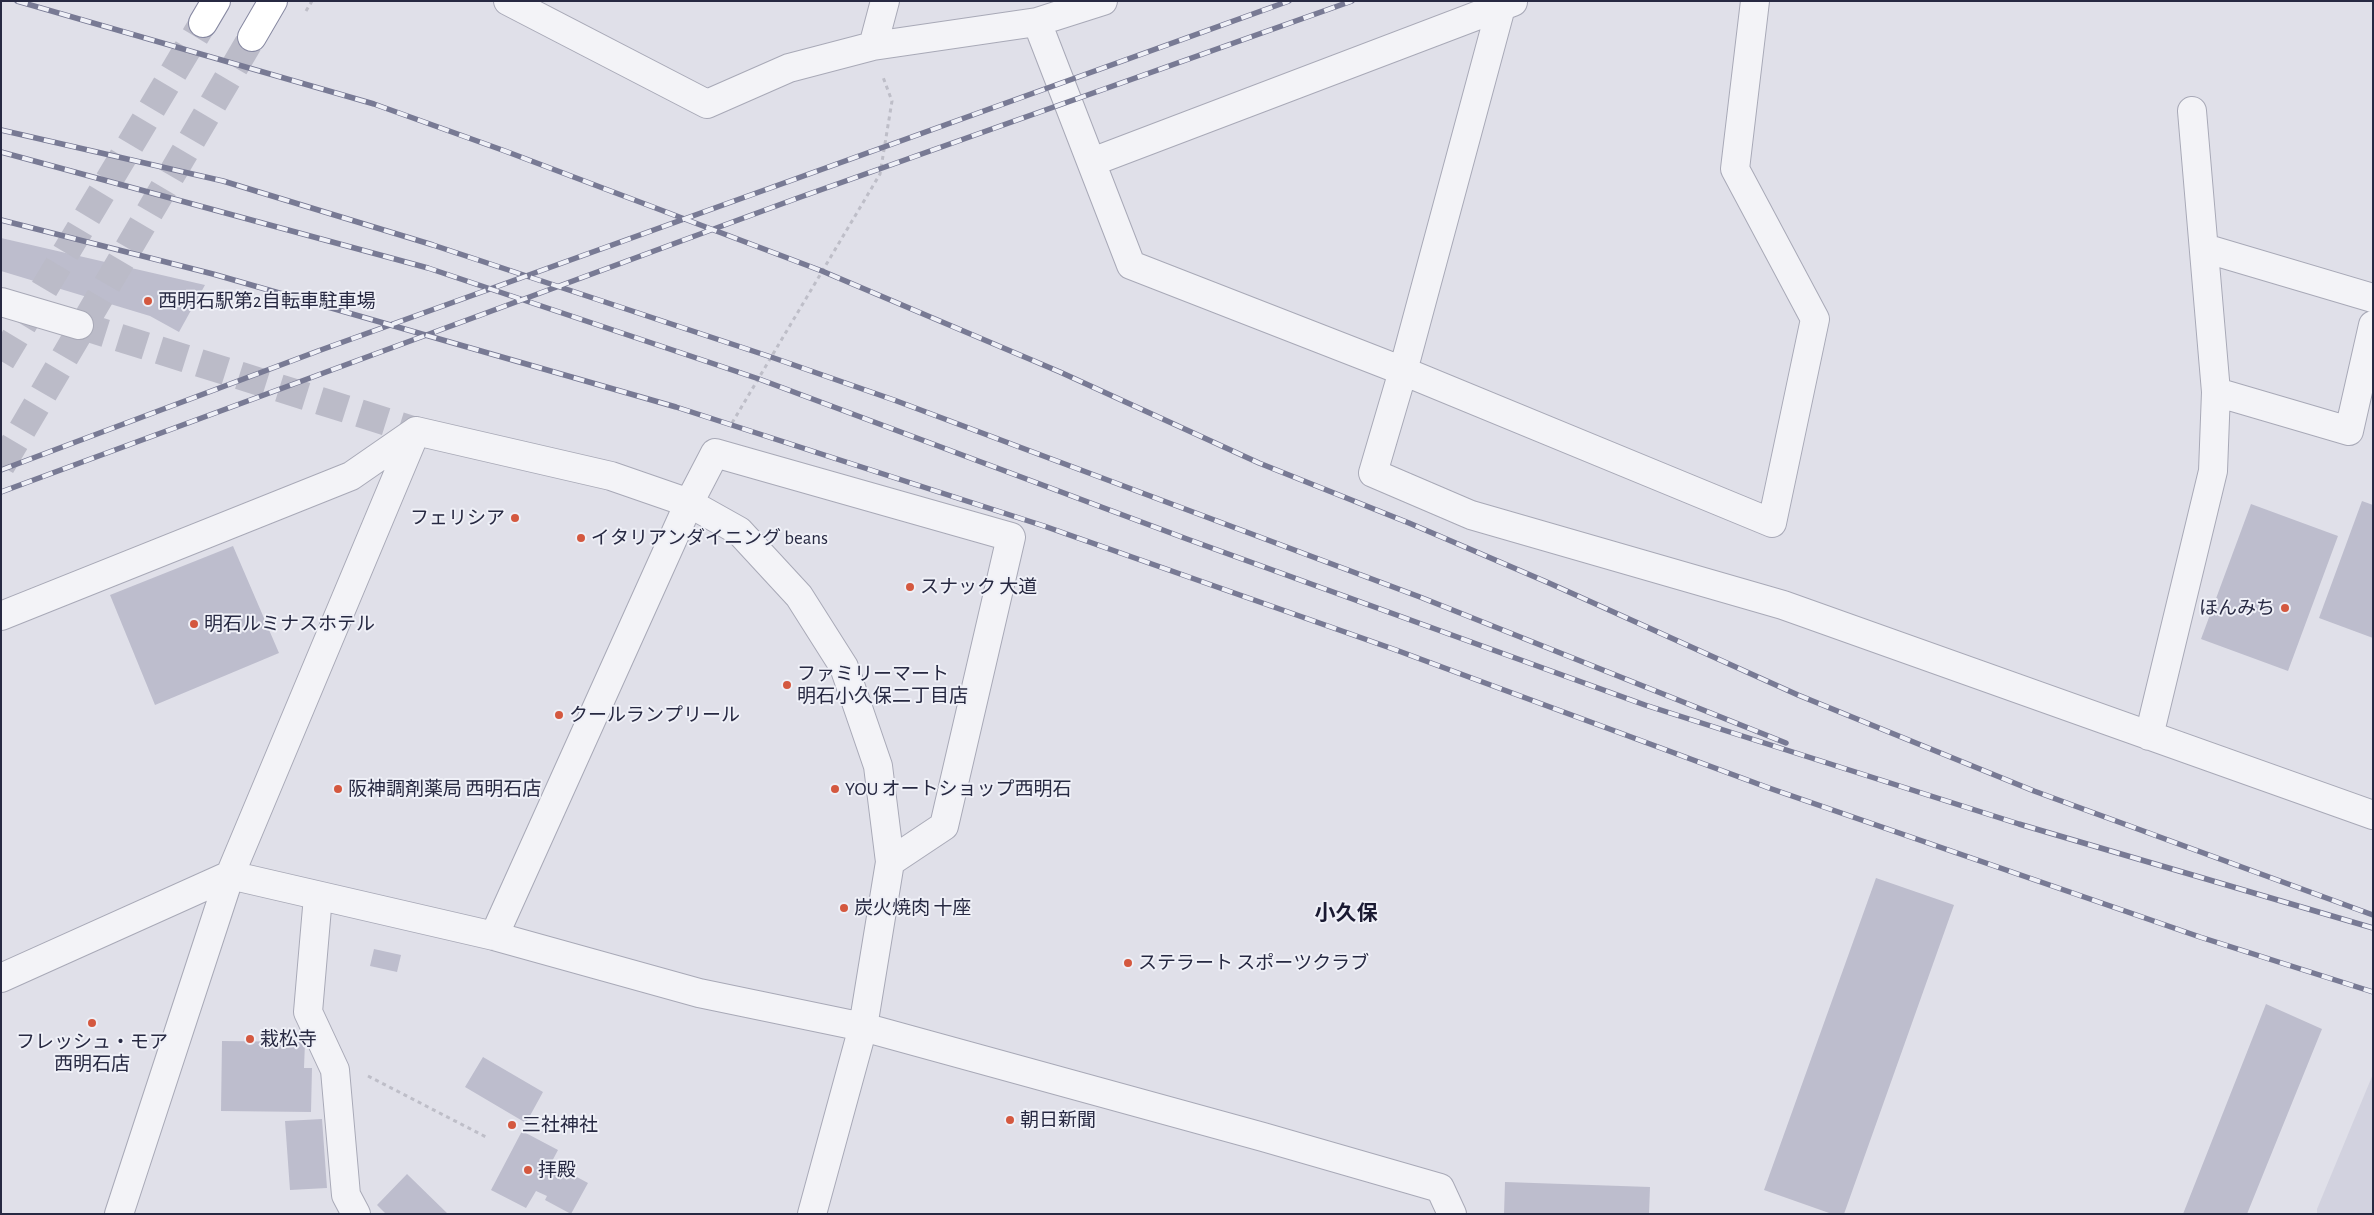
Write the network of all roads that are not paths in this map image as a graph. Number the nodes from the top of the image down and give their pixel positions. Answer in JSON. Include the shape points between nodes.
{"nodes":[{"id":1,"x":273,"y":1,"type":"edge"},
{"id":2,"x":508,"y":1,"type":"edge"},
{"id":3,"x":885,"y":1,"type":"edge"},
{"id":4,"x":1103,"y":1,"type":"edge"},
{"id":5,"x":1755,"y":1,"type":"edge"},
{"id":6,"x":1504,"y":3,"type":"edge"},
{"id":7,"x":1036,"y":22,"type":"junction"},
{"id":8,"x":252,"y":37,"type":"tunnel mouth"},
{"id":9,"x":873,"y":46,"type":"junction"},
{"id":10,"x":2192,"y":111,"type":"dead end"},
{"id":11,"x":1092,"y":162,"type":"junction"},
{"id":12,"x":2204,"y":248,"type":"junction"},
{"id":13,"x":2373,"y":298,"type":"edge"},
{"id":14,"x":1,"y":302,"type":"edge"},
{"id":15,"x":79,"y":325,"type":"tunnel mouth"},
{"id":16,"x":2373,"y":325,"type":"edge"},
{"id":17,"x":1403,"y":371,"type":"junction"},
{"id":18,"x":2216,"y":392,"type":"junction"},
{"id":19,"x":416,"y":431,"type":"junction"},
{"id":20,"x":689,"y":502,"type":"junction"},
{"id":21,"x":1,"y":616,"type":"edge"},
{"id":22,"x":2149,"y":736,"type":"junction"},
{"id":23,"x":2373,"y":815,"type":"edge"},
{"id":24,"x":890,"y":862,"type":"junction"},
{"id":25,"x":230,"y":875,"type":"junction"},
{"id":26,"x":318,"y":896,"type":"junction"},
{"id":27,"x":494,"y":936,"type":"junction"},
{"id":28,"x":1,"y":978,"type":"edge"},
{"id":29,"x":863,"y":1027,"type":"junction"},
{"id":30,"x":119,"y":1214,"type":"edge"},
{"id":31,"x":356,"y":1214,"type":"edge"},
{"id":32,"x":812,"y":1214,"type":"edge"},
{"id":33,"x":1452,"y":1214,"type":"edge"}],
"edges":[{"from":1,"to":8,"type":"highway"},
{"from":2,"to":9,"type":"street","via":[[707,104],[789,68]]},
{"from":3,"to":9,"type":"street"},
{"from":4,"to":7,"type":"street"},
{"from":5,"to":17,"type":"street","via":[[1736,169],[1815,319],[1772,523]]},
{"from":6,"to":11,"type":"street"},
{"from":6,"to":17,"type":"street"},
{"from":7,"to":9,"type":"street"},
{"from":7,"to":11,"type":"street"},
{"from":10,"to":12,"type":"street"},
{"from":11,"to":17,"type":"street","via":[[1131,265]]},
{"from":12,"to":13,"type":"street"},
{"from":12,"to":18,"type":"street"},
{"from":14,"to":15,"type":"street"},
{"from":16,"to":18,"type":"street","via":[[2349,431]]},
{"from":17,"to":22,"type":"street","via":[[1373,473],[1471,515],[1783,605]]},
{"from":18,"to":22,"type":"street","via":[[2213,471]]},
{"from":19,"to":20,"type":"street","via":[[611,476]]},
{"from":19,"to":21,"type":"street","via":[[351,476]]},
{"from":19,"to":25,"type":"street"},
{"from":20,"to":24,"type":"street","via":[[739,531],[799,596],[844,667],[878,766]]},
{"from":20,"to":24,"type":"street","via":[[715,453],[1011,537],[944,826]]},
{"from":20,"to":27,"type":"street"},
{"from":22,"to":23,"type":"street"},
{"from":24,"to":29,"type":"street"},
{"from":25,"to":26,"type":"street"},
{"from":25,"to":28,"type":"street"},
{"from":25,"to":30,"type":"street"},
{"from":26,"to":27,"type":"street"},
{"from":26,"to":31,"type":"street","via":[[308,1012],[335,1070],[346,1195]]},
{"from":27,"to":29,"type":"street","via":[[699,993]]},
{"from":29,"to":32,"type":"street"},
{"from":29,"to":33,"type":"street","via":[[1440,1188]]}]}
